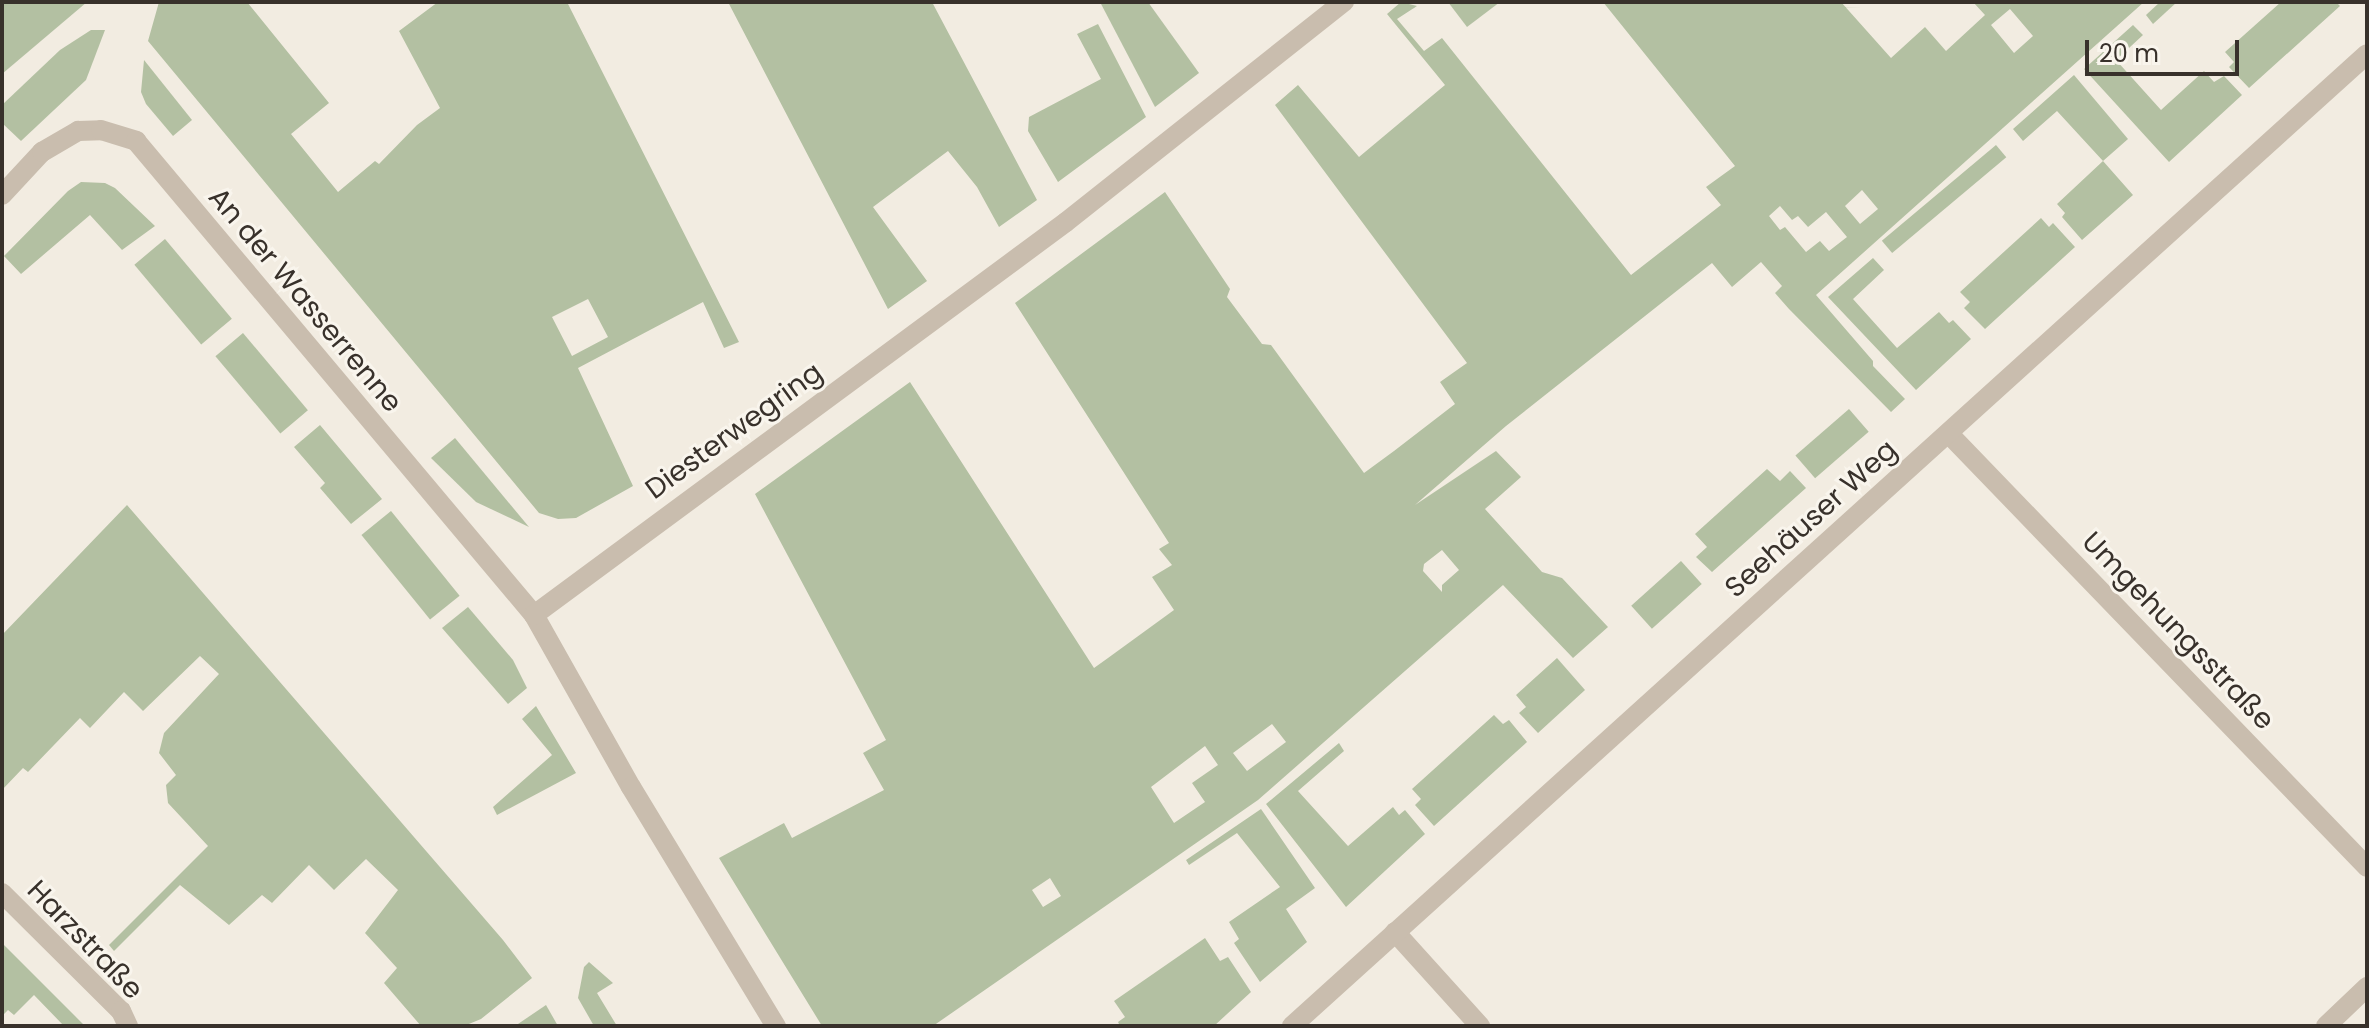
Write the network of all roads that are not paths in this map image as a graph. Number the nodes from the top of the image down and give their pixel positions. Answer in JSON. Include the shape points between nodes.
{"nodes":[{"id":1,"x":1344,"y":2,"type":"edge"},
{"id":2,"x":2367,"y":54,"type":"edge"},
{"id":3,"x":2,"y":195,"type":"edge"},
{"id":4,"x":1949,"y":434,"type":"junction"},
{"id":5,"x":534,"y":615,"type":"junction"},
{"id":6,"x":2367,"y":867,"type":"edge"},
{"id":7,"x":2,"y":893,"type":"edge"},
{"id":8,"x":1395,"y":932,"type":"junction"},
{"id":9,"x":2367,"y":987,"type":"edge"},
{"id":10,"x":128,"y":1026,"type":"edge"},
{"id":11,"x":776,"y":1026,"type":"edge"},
{"id":12,"x":1292,"y":1026,"type":"edge"},
{"id":13,"x":1480,"y":1026,"type":"edge"},
{"id":14,"x":2326,"y":1026,"type":"edge"}],
"edges":[{"from":1,"to":5,"type":"street","name":"Diesterwegring","via":[[1053,232]]},
{"from":2,"to":4,"type":"street","name":"Seehäuser Weg"},
{"from":3,"to":5,"type":"street","name":"An der Wasserrenne","via":[[42,152],[78,131],[101,130],[136,141]]},
{"from":4,"to":6,"type":"street","name":"Umgehungsstraße"},
{"from":4,"to":8,"type":"street","name":"Seehäuser Weg"},
{"from":5,"to":11,"type":"street"},
{"from":7,"to":10,"type":"street","name":"Harzstraße","via":[[121,1011]]},
{"from":8,"to":12,"type":"street","name":"Seehäuser Weg"},
{"from":8,"to":13,"type":"street"},
{"from":9,"to":14,"type":"street"}]}
